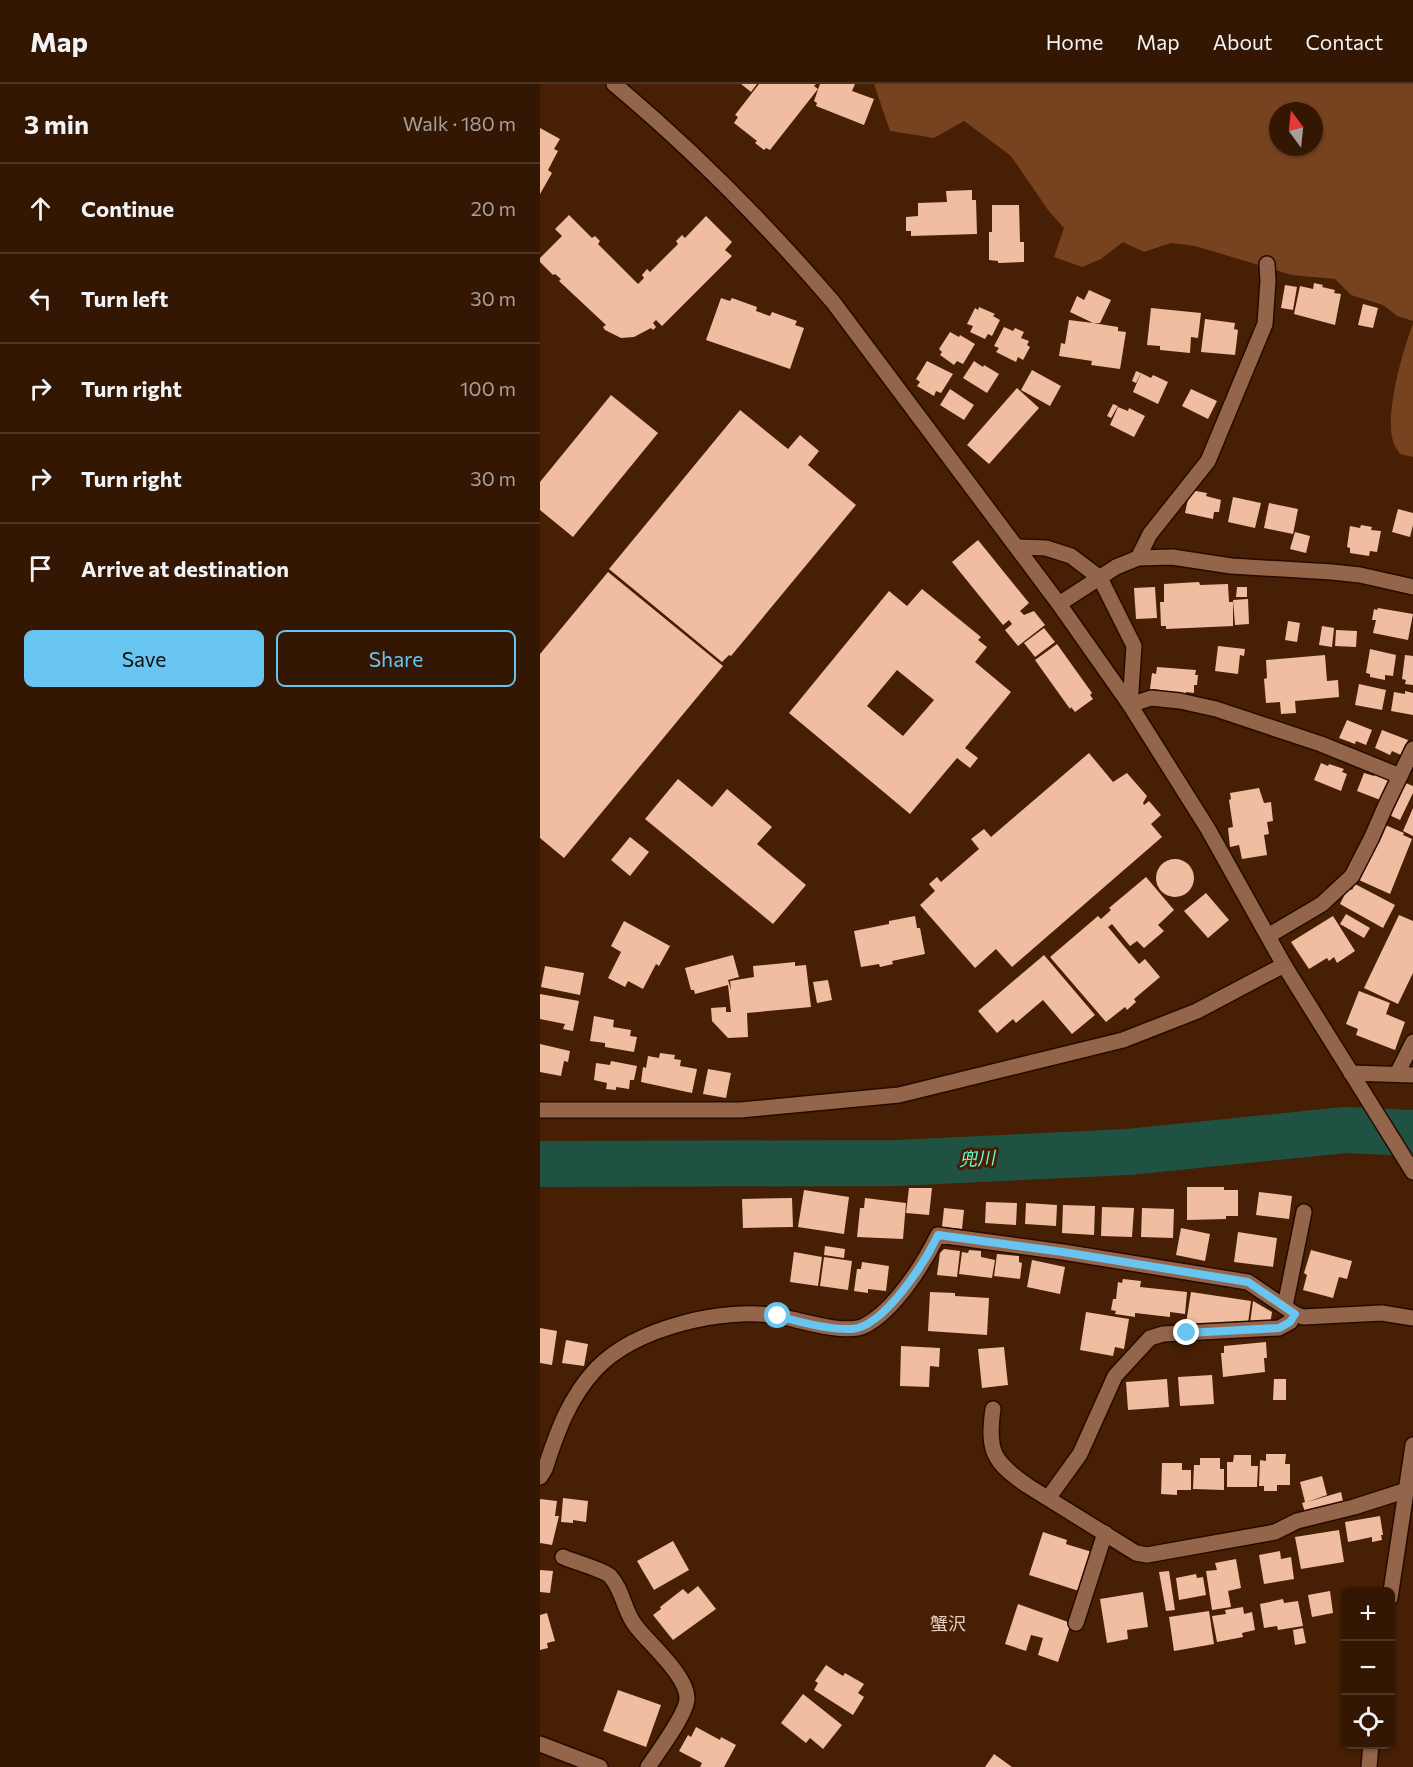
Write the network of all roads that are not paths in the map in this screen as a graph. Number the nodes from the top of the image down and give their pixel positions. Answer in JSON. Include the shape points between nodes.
{"nodes":[{"id":1,"x":614,"y":84,"type":"edge"},
{"id":2,"x":1267,"y":264,"type":"dead end"},
{"id":3,"x":1017,"y":547,"type":"junction"},
{"id":4,"x":1138,"y":558,"type":"junction"},
{"id":5,"x":1100,"y":578,"type":"junction"},
{"id":6,"x":1413,"y":587,"type":"edge"},
{"id":7,"x":1059,"y":604,"type":"junction"},
{"id":8,"x":1130,"y":705,"type":"junction"},
{"id":9,"x":1413,"y":749,"type":"edge"},
{"id":10,"x":1405,"y":776,"type":"edge"},
{"id":11,"x":1268,"y":936,"type":"junction"},
{"id":12,"x":1284,"y":965,"type":"junction"},
{"id":13,"x":1413,"y":1042,"type":"edge"},
{"id":14,"x":1351,"y":1073,"type":"junction"},
{"id":15,"x":1397,"y":1074,"type":"junction"},
{"id":16,"x":1413,"y":1075,"type":"edge"},
{"id":17,"x":540,"y":1110,"type":"edge"},
{"id":18,"x":1413,"y":1172,"type":"edge"},
{"id":19,"x":1304,"y":1212,"type":"dead end"},
{"id":20,"x":1290,"y":1310,"type":"junction"},
{"id":21,"x":1413,"y":1318,"type":"edge"},
{"id":22,"x":993,"y":1408,"type":"dead end"},
{"id":23,"x":1413,"y":1445,"type":"edge"},
{"id":24,"x":540,"y":1477,"type":"edge"},
{"id":25,"x":1407,"y":1490,"type":"junction"},
{"id":26,"x":1049,"y":1497,"type":"junction"},
{"id":27,"x":1105,"y":1533,"type":"junction"},
{"id":28,"x":563,"y":1557,"type":"dead end"},
{"id":29,"x":1392,"y":1587,"type":"edge"},
{"id":30,"x":1076,"y":1623,"type":"dead end"},
{"id":31,"x":540,"y":1744,"type":"edge"},
{"id":32,"x":1371,"y":1749,"type":"edge"},
{"id":33,"x":600,"y":1767,"type":"edge"},
{"id":34,"x":648,"y":1767,"type":"edge"},
{"id":35,"x":1369,"y":1767,"type":"edge"}],
"edges":[{"from":1,"to":3,"type":"street","via":[[674,135],[803,267],[859,335]]},
{"from":2,"to":4,"type":"street","via":[[1265,324],[1208,461],[1150,534]]},
{"from":3,"to":5,"type":"street","via":[[1046,548],[1071,556]]},
{"from":3,"to":7,"type":"street"},
{"from":4,"to":5,"type":"street"},
{"from":4,"to":6,"type":"street","via":[[1172,557],[1231,566],[1332,572]]},
{"from":5,"to":7,"type":"street"},
{"from":5,"to":8,"type":"street","via":[[1134,646]]},
{"from":7,"to":8,"type":"street"},
{"from":8,"to":10,"type":"street","via":[[1151,698],[1216,709]]},
{"from":8,"to":11,"type":"street","via":[[1208,829]]},
{"from":9,"to":10,"type":"street"},
{"from":10,"to":11,"type":"street","via":[[1352,876],[1322,904]]},
{"from":11,"to":12,"type":"street"},
{"from":12,"to":14,"type":"street"},
{"from":12,"to":17,"type":"street","via":[[1197,1011],[1123,1040],[899,1095],[741,1110]]},
{"from":13,"to":15,"type":"street"},
{"from":14,"to":15,"type":"street"},
{"from":14,"to":18,"type":"street"},
{"from":15,"to":16,"type":"street"},
{"from":19,"to":20,"type":"street"},
{"from":20,"to":21,"type":"street","via":[[1303,1317],[1382,1313]]},
{"from":20,"to":24,"type":"street","via":[[1248,1282],[938,1235],[912,1280],[880,1315],[863,1327],[852,1329],[778,1316],[732,1314],[686,1322],[648,1335],[615,1354],[597,1368],[563,1415]]},
{"from":20,"to":26,"type":"street","via":[[1290,1322],[1279,1328],[1150,1338],[1115,1376],[1080,1454]]},
{"from":22,"to":26,"type":"street","via":[[991,1445],[998,1461],[1012,1476]]},
{"from":23,"to":25,"type":"street"},
{"from":25,"to":27,"type":"street","via":[[1297,1521],[1275,1532],[1147,1555]]},
{"from":25,"to":29,"type":"street"},
{"from":26,"to":27,"type":"street"},
{"from":27,"to":30,"type":"street"},
{"from":28,"to":34,"type":"street","via":[[609,1575],[633,1623],[682,1680],[687,1692],[687,1703]]},
{"from":31,"to":33,"type":"street"},
{"from":32,"to":35,"type":"street"}]}
